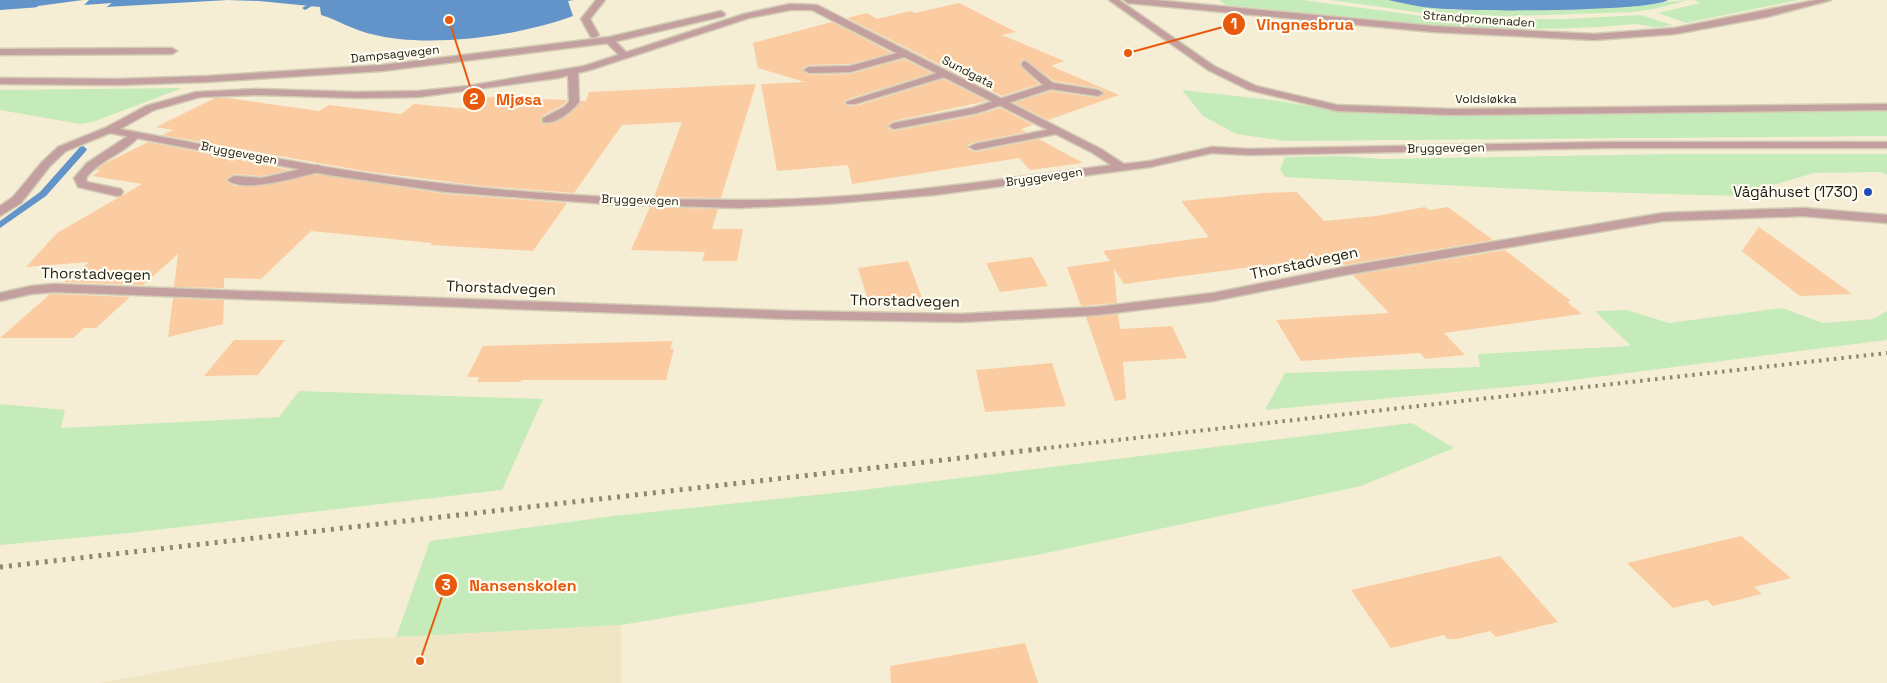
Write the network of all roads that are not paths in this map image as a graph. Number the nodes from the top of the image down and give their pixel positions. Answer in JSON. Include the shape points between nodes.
{"nodes":[{"id":1,"x":601,"y":0,"type":"edge"},
{"id":2,"x":786,"y":0,"type":"edge"},
{"id":3,"x":1113,"y":0,"type":"edge"},
{"id":4,"x":1128,"y":0,"type":"edge"},
{"id":5,"x":1826,"y":0,"type":"edge"},
{"id":6,"x":594,"y":35,"type":"dead end"},
{"id":7,"x":609,"y":40,"type":"junction"},
{"id":8,"x":31,"y":41,"type":"dead end"},
{"id":9,"x":172,"y":51,"type":"dead end"},
{"id":10,"x":0,"y":52,"type":"edge"},
{"id":11,"x":22,"y":52,"type":"junction"},
{"id":12,"x":905,"y":54,"type":"junction"},
{"id":13,"x":624,"y":55,"type":"junction"},
{"id":14,"x":0,"y":63,"type":"edge"},
{"id":15,"x":1025,"y":64,"type":"dead end"},
{"id":16,"x":809,"y":70,"type":"dead end"},
{"id":17,"x":573,"y":72,"type":"junction"},
{"id":18,"x":944,"y":74,"type":"junction"},
{"id":19,"x":0,"y":81,"type":"edge"},
{"id":20,"x":1050,"y":86,"type":"junction"},
{"id":21,"x":1098,"y":93,"type":"dead end"},
{"id":22,"x":851,"y":102,"type":"dead end"},
{"id":23,"x":999,"y":102,"type":"junction"},
{"id":24,"x":1887,"y":107,"type":"edge"},
{"id":25,"x":547,"y":120,"type":"dead end"},
{"id":26,"x":894,"y":126,"type":"dead end"},
{"id":27,"x":109,"y":130,"type":"junction"},
{"id":28,"x":1057,"y":131,"type":"junction"},
{"id":29,"x":134,"y":135,"type":"junction"},
{"id":30,"x":1887,"y":145,"type":"edge"},
{"id":31,"x":975,"y":147,"type":"dead end"},
{"id":32,"x":1120,"y":166,"type":"junction"},
{"id":33,"x":318,"y":169,"type":"junction"},
{"id":34,"x":234,"y":180,"type":"dead end"},
{"id":35,"x":117,"y":192,"type":"dead end"},
{"id":36,"x":0,"y":212,"type":"edge"},
{"id":37,"x":1887,"y":219,"type":"edge"},
{"id":38,"x":0,"y":297,"type":"edge"}],
"edges":[{"from":1,"to":6,"type":"street","via":[[585,19]]},
{"from":2,"to":7,"type":"street","name":"Dampsagvegen"},
{"from":3,"to":24,"type":"street","name":"Voldsløkka","via":[[1211,68],[1254,88],[1337,108],[1452,112]]},
{"from":4,"to":5,"type":"street","name":"Strandpromenaden","via":[[1433,29],[1536,36],[1594,36],[1675,31]]},
{"from":7,"to":13,"type":"street"},
{"from":7,"to":19,"type":"street","name":"Dampsagvegen","via":[[468,59],[300,75],[118,82]]},
{"from":8,"to":11,"type":"street"},
{"from":9,"to":11,"type":"street"},
{"from":10,"to":11,"type":"street"},
{"from":11,"to":14,"type":"street"},
{"from":12,"to":13,"type":"street","name":"Sundgata","via":[[814,7],[803,5],[747,16]]},
{"from":12,"to":16,"type":"street","via":[[850,69]]},
{"from":12,"to":18,"type":"street","name":"Sundgata"},
{"from":13,"to":17,"type":"street"},
{"from":15,"to":20,"type":"street"},
{"from":17,"to":25,"type":"street","via":[[574,102],[568,110]]},
{"from":17,"to":27,"type":"street","via":[[427,94],[200,94],[150,108]]},
{"from":18,"to":22,"type":"street"},
{"from":18,"to":23,"type":"street","name":"Sundgata"},
{"from":20,"to":21,"type":"street"},
{"from":20,"to":23,"type":"street","via":[[1027,96]]},
{"from":23,"to":26,"type":"street","via":[[942,118]]},
{"from":23,"to":28,"type":"street","name":"Sundgata"},
{"from":27,"to":29,"type":"street","name":"Bryggevegen"},
{"from":27,"to":36,"type":"street","via":[[62,150],[46,164],[17,200]]},
{"from":28,"to":31,"type":"street"},
{"from":28,"to":32,"type":"street","name":"Sundgata"},
{"from":29,"to":33,"type":"street","name":"Bryggevegen"},
{"from":29,"to":35,"type":"street","via":[[128,143],[85,168],[80,178],[82,184]]},
{"from":30,"to":32,"type":"street","name":"Bryggevegen","via":[[1605,144],[1249,152],[1212,150],[1150,164]]},
{"from":32,"to":33,"type":"street","name":"Bryggevegen","via":[[934,191],[738,204],[608,200],[446,188]]},
{"from":33,"to":34,"type":"street","via":[[262,182]]},
{"from":37,"to":38,"type":"street","name":"Thorstadvegen","via":[[1803,212],[1662,217],[1344,271],[1213,297],[1097,312],[961,318],[790,315],[54,288]]}]}
